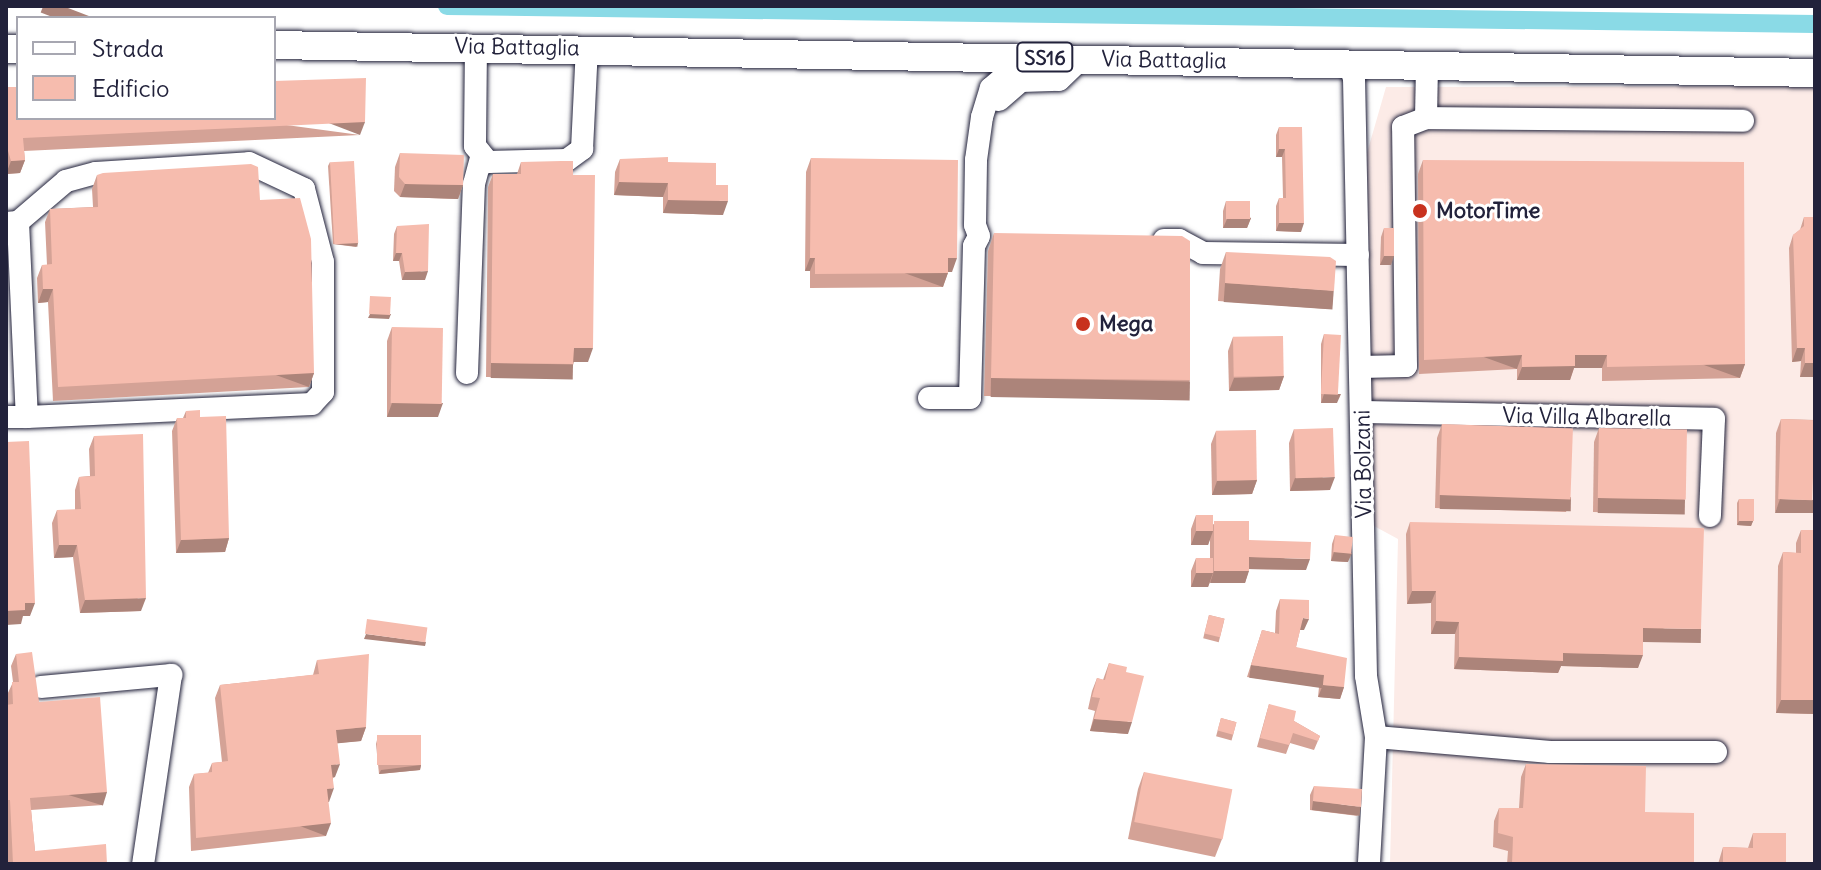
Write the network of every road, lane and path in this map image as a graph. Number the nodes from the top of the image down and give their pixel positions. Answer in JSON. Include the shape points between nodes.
{"nodes":[{"id":1,"x":276,"y":45,"type":"edge"},
{"id":2,"x":476,"y":46,"type":"junction"},
{"id":3,"x":587,"y":48,"type":"junction"},
{"id":4,"x":965,"y":55,"type":"junction"},
{"id":5,"x":1028,"y":56,"type":"junction"},
{"id":6,"x":1082,"y":58,"type":"junction"},
{"id":7,"x":1349,"y":65,"type":"junction"},
{"id":8,"x":1427,"y":66,"type":"junction"},
{"id":9,"x":1815,"y":73,"type":"edge"},
{"id":10,"x":988,"y":96,"type":"junction"},
{"id":11,"x":1426,"y":118,"type":"junction"},
{"id":12,"x":1743,"y":121,"type":"dead end"},
{"id":13,"x":979,"y":136,"type":"junction"},
{"id":14,"x":482,"y":155,"type":"junction"},
{"id":15,"x":12,"y":222,"type":"edge"},
{"id":16,"x":979,"y":236,"type":"junction"},
{"id":17,"x":1004,"y":239,"type":"edge"},
{"id":18,"x":1147,"y":240,"type":"edge"},
{"id":19,"x":1358,"y":255,"type":"junction"},
{"id":20,"x":1361,"y":367,"type":"junction"},
{"id":21,"x":467,"y":373,"type":"dead end"},
{"id":22,"x":929,"y":398,"type":"dead end"},
{"id":23,"x":1362,"y":412,"type":"junction"},
{"id":24,"x":16,"y":417,"type":"edge"},
{"id":25,"x":1710,"y":516,"type":"dead end"},
{"id":26,"x":41,"y":687,"type":"dead end"},
{"id":27,"x":1376,"y":737,"type":"junction"},
{"id":28,"x":1716,"y":752,"type":"dead end"},
{"id":29,"x":143,"y":864,"type":"edge"},
{"id":30,"x":1369,"y":864,"type":"edge"}],
"edges":[{"from":1,"to":2,"type":"main road","name":"Via Battaglia","number":"SS16"},
{"from":2,"to":3,"type":"main road","name":"Via Battaglia","number":"SS16"},
{"from":2,"to":14,"type":"street","via":[[475,146]]},
{"from":3,"to":4,"type":"main road","name":"Via Battaglia","number":"SS16"},
{"from":3,"to":14,"type":"street","via":[[582,149],[567,160],[488,162]]},
{"from":4,"to":5,"type":"main road","name":"Via Battaglia","number":"SS16"},
{"from":4,"to":10,"type":"street","via":[[982,73]]},
{"from":5,"to":6,"type":"main road","name":"Via Battaglia","number":"SS16"},
{"from":5,"to":10,"type":"street"},
{"from":6,"to":7,"type":"main road","name":"Via Battaglia","number":"SS16"},
{"from":6,"to":13,"type":"street","via":[[1059,80],[1013,85]]},
{"from":7,"to":8,"type":"main road","name":"Via Battaglia","number":"SS16"},
{"from":7,"to":19,"type":"street","name":"Via Bolzani","via":[[1354,78]]},
{"from":8,"to":9,"type":"main road","name":"Via Battaglia","number":"SS16"},
{"from":8,"to":11,"type":"street"},
{"from":10,"to":13,"type":"street"},
{"from":11,"to":12,"type":"street"},
{"from":11,"to":20,"type":"street","via":[[1403,127],[1406,366]]},
{"from":13,"to":16,"type":"street"},
{"from":14,"to":21,"type":"street","via":[[474,184]]},
{"from":15,"to":24,"type":"street"},
{"from":15,"to":24,"type":"street","via":[[66,181],[96,173],[249,163],[304,189],[323,262],[323,392],[312,404]]},
{"from":16,"to":17,"type":"street"},
{"from":16,"to":22,"type":"street","via":[[974,246],[970,398]]},
{"from":18,"to":19,"type":"street","via":[[1179,240],[1203,253]]},
{"from":19,"to":20,"type":"street","name":"Via Bolzani"},
{"from":20,"to":23,"type":"street","name":"Via Bolzani"},
{"from":23,"to":25,"type":"street","name":"Via Villa Albarella","via":[[1714,419]]},
{"from":23,"to":27,"type":"street","name":"Via Bolzani","via":[[1366,676]]},
{"from":26,"to":29,"type":"street","via":[[171,675]]},
{"from":27,"to":28,"type":"street","via":[[1550,752]]},
{"from":27,"to":30,"type":"street","name":"Via Bolzani"}]}
